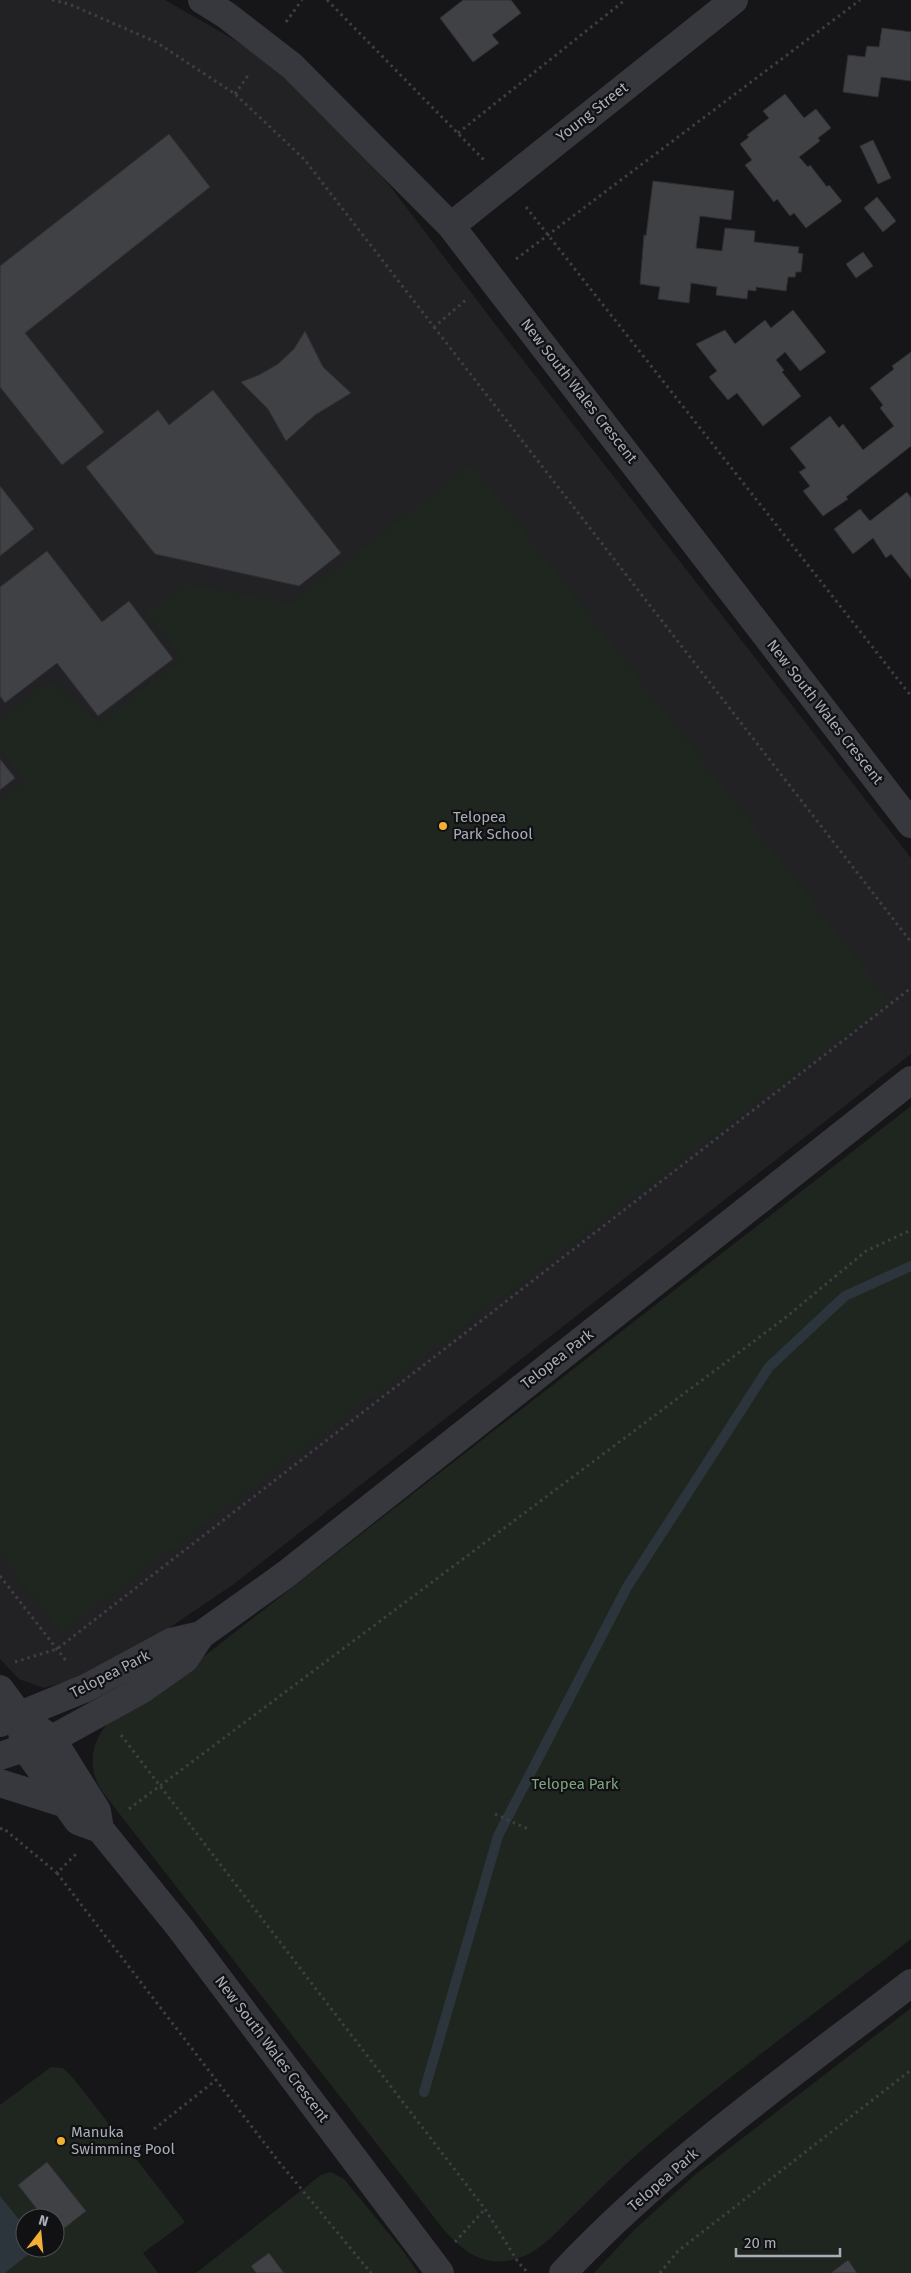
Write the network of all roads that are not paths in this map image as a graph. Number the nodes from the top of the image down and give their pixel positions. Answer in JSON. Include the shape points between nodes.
{"nodes":[{"id":1,"x":202,"y":0,"type":"edge"},
{"id":2,"x":734,"y":0,"type":"edge"},
{"id":3,"x":451,"y":226,"type":"junction"},
{"id":4,"x":911,"y":824,"type":"edge"},
{"id":5,"x":911,"y":1080,"type":"edge"},
{"id":6,"x":201,"y":1634,"type":"junction"},
{"id":7,"x":0,"y":1689,"type":"edge"},
{"id":8,"x":10,"y":1719,"type":"edge"},
{"id":9,"x":52,"y":1739,"type":"junction"},
{"id":10,"x":12,"y":1752,"type":"edge"},
{"id":11,"x":0,"y":1783,"type":"edge"},
{"id":12,"x":66,"y":1804,"type":"junction"},
{"id":13,"x":100,"y":1829,"type":"junction"},
{"id":14,"x":911,"y":1982,"type":"edge"},
{"id":15,"x":440,"y":2273,"type":"edge"},
{"id":16,"x":563,"y":2273,"type":"edge"}],
"edges":[{"from":1,"to":3,"type":"street","name":"New South Wales Crescent","via":[[292,66]]},
{"from":2,"to":3,"type":"street","name":"Young Street"},
{"from":3,"to":4,"type":"street","name":"New South Wales Crescent"},
{"from":5,"to":6,"type":"street","name":"Telopea Park","via":[[292,1569]]},
{"from":6,"to":8,"type":"street","name":"Telopea Park","via":[[171,1642],[86,1688]]},
{"from":6,"to":9,"type":"street","name":"Telopea Park","via":[[185,1659],[178,1664],[141,1690]]},
{"from":7,"to":8,"type":"street","name":"New South Wales Crescent"},
{"from":8,"to":9,"type":"street","name":"New South Wales Crescent"},
{"from":8,"to":10,"type":"street","name":"New South Wales Crescent"},
{"from":9,"to":10,"type":"street","name":"Telopea Park"},
{"from":9,"to":13,"type":"street","name":"New South Wales Crescent","via":[[97,1811]]},
{"from":10,"to":12,"type":"street","name":"New South Wales Crescent"},
{"from":11,"to":12,"type":"street"},
{"from":12,"to":13,"type":"street","name":"New South Wales Crescent","via":[[78,1821]]},
{"from":13,"to":15,"type":"street","name":"New South Wales Crescent","via":[[181,1929]]},
{"from":14,"to":16,"type":"street","name":"Telopea Park","via":[[682,2162],[595,2239]]}]}
